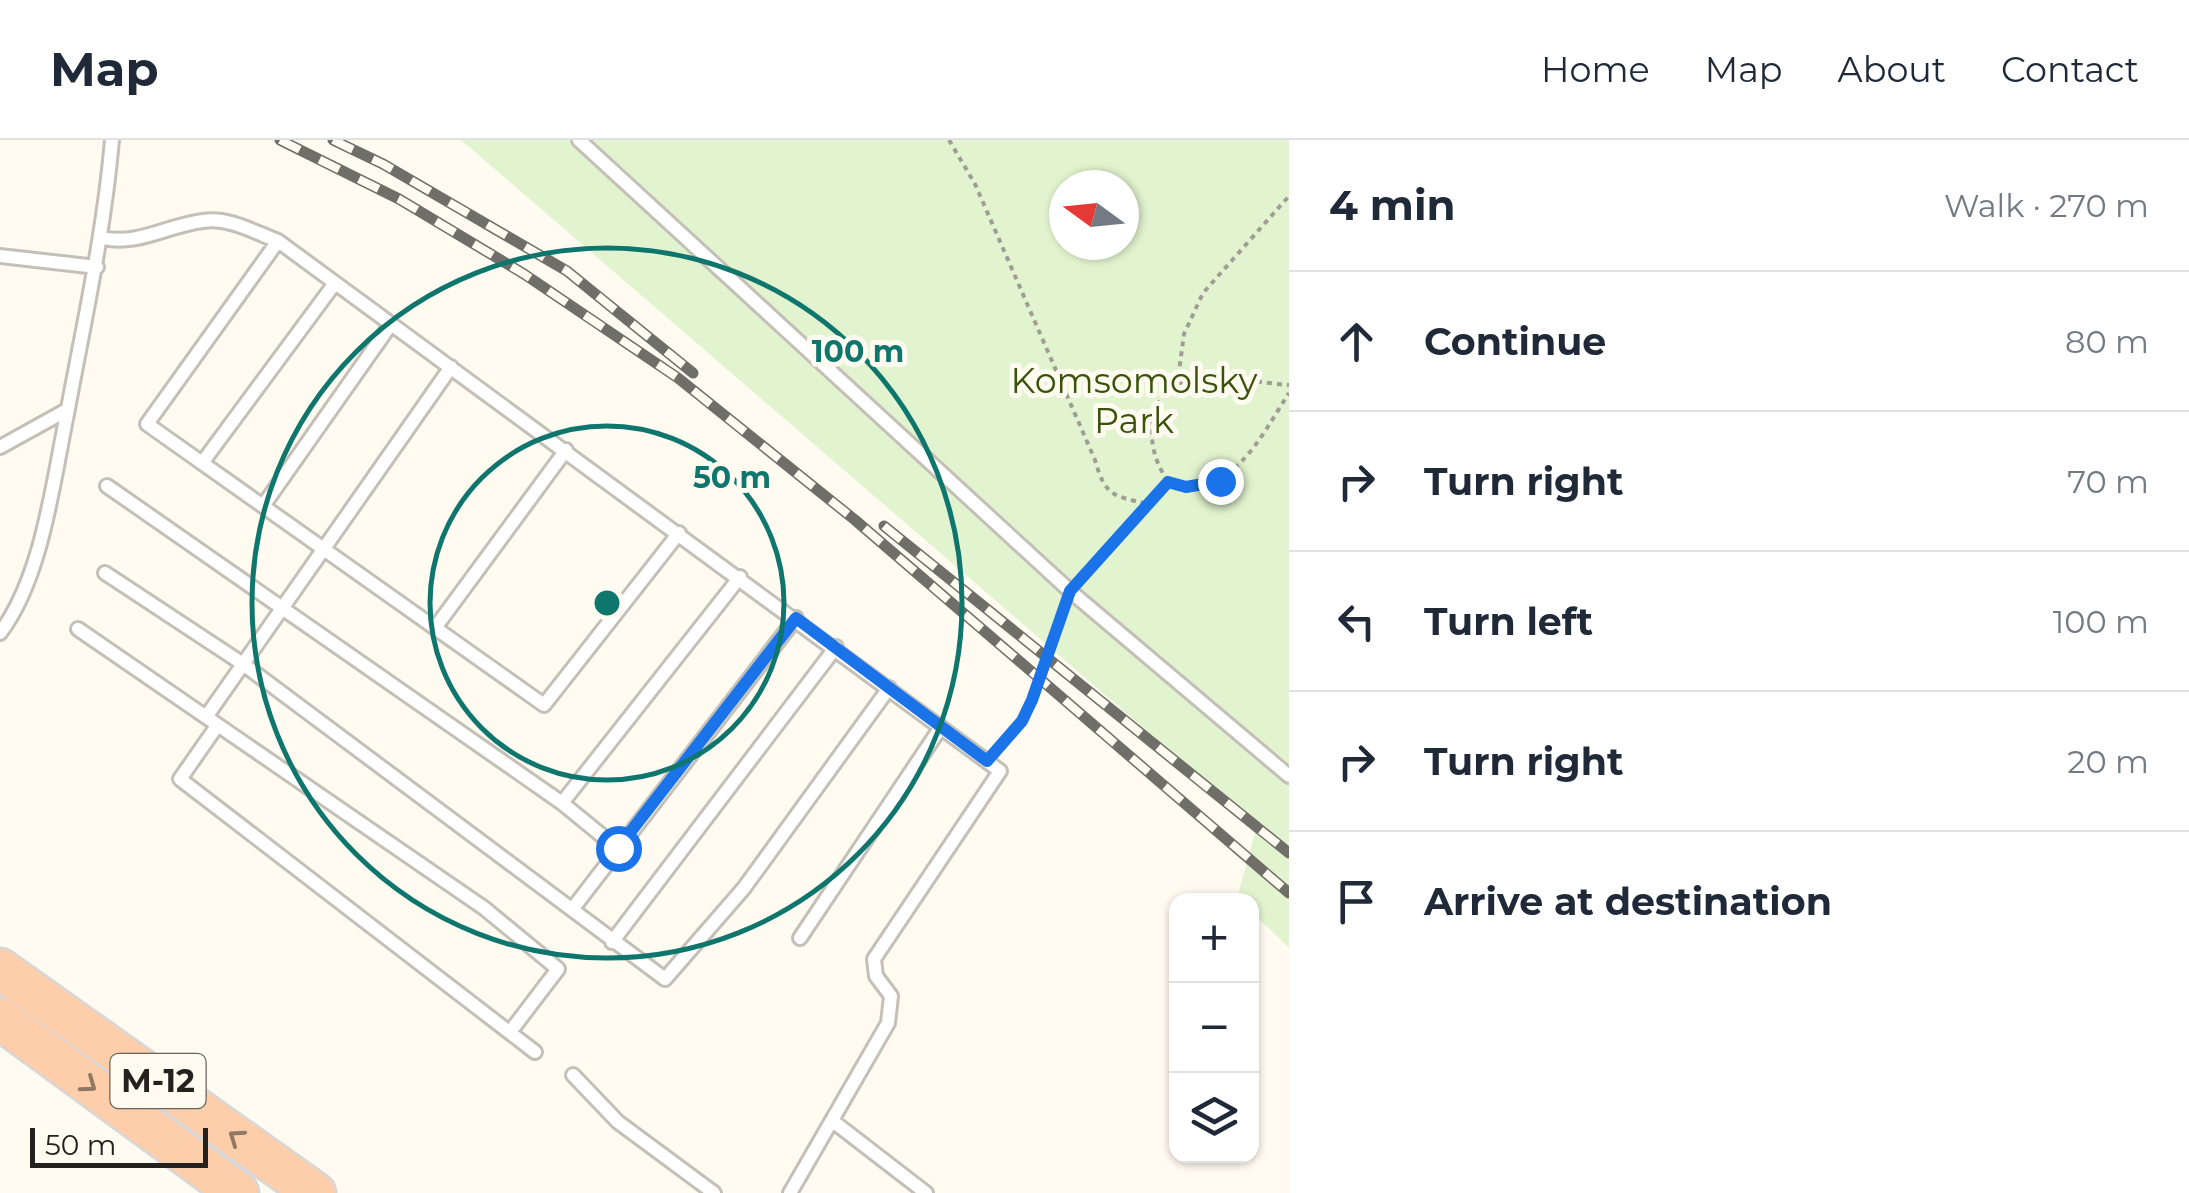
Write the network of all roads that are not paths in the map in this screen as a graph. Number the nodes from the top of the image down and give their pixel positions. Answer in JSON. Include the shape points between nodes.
{"nodes":[{"id":1,"x":112,"y":140,"type":"edge"},
{"id":2,"x":579,"y":140,"type":"edge"},
{"id":3,"x":103,"y":238,"type":"junction"},
{"id":4,"x":278,"y":241,"type":"junction"},
{"id":5,"x":0,"y":256,"type":"edge"},
{"id":6,"x":97,"y":268,"type":"junction"},
{"id":7,"x":334,"y":282,"type":"junction"},
{"id":8,"x":391,"y":324,"type":"junction"},
{"id":9,"x":451,"y":367,"type":"junction"},
{"id":10,"x":67,"y":410,"type":"junction"},
{"id":11,"x":0,"y":447,"type":"edge"},
{"id":12,"x":566,"y":450,"type":"junction"},
{"id":13,"x":202,"y":463,"type":"junction"},
{"id":14,"x":108,"y":486,"type":"dead end"},
{"id":15,"x":262,"y":506,"type":"junction"},
{"id":16,"x":679,"y":533,"type":"junction"},
{"id":17,"x":322,"y":548,"type":"junction"},
{"id":18,"x":105,"y":573,"type":"dead end"},
{"id":19,"x":740,"y":577,"type":"junction"},
{"id":20,"x":282,"y":606,"type":"junction"},
{"id":21,"x":796,"y":618,"type":"junction"},
{"id":22,"x":435,"y":628,"type":"junction"},
{"id":23,"x":78,"y":630,"type":"dead end"},
{"id":24,"x":0,"y":633,"type":"edge"},
{"id":25,"x":836,"y":647,"type":"junction"},
{"id":26,"x":243,"y":664,"type":"junction"},
{"id":27,"x":890,"y":688,"type":"junction"},
{"id":28,"x":212,"y":722,"type":"junction"},
{"id":29,"x":942,"y":727,"type":"junction"},
{"id":30,"x":1289,"y":776,"type":"edge"},
{"id":31,"x":562,"y":803,"type":"junction"},
{"id":32,"x":618,"y":848,"type":"junction"},
{"id":33,"x":574,"y":907,"type":"junction"},
{"id":34,"x":800,"y":938,"type":"dead end"},
{"id":35,"x":612,"y":942,"type":"junction"},
{"id":36,"x":0,"y":969,"type":"edge"},
{"id":37,"x":0,"y":1019,"type":"edge"},
{"id":38,"x":510,"y":1032,"type":"junction"},
{"id":39,"x":536,"y":1052,"type":"dead end"},
{"id":40,"x":573,"y":1075,"type":"dead end"},
{"id":41,"x":834,"y":1122,"type":"junction"},
{"id":42,"x":238,"y":1193,"type":"edge"},
{"id":43,"x":316,"y":1193,"type":"edge"},
{"id":44,"x":714,"y":1193,"type":"edge"},
{"id":45,"x":790,"y":1193,"type":"edge"},
{"id":46,"x":926,"y":1193,"type":"edge"}],
"edges":[{"from":1,"to":3,"type":"lane"},
{"from":2,"to":30,"type":"lane","via":[[1070,591]]},
{"from":3,"to":4,"type":"lane","via":[[122,242],[224,220]]},
{"from":3,"to":6,"type":"lane"},
{"from":4,"to":7,"type":"lane"},
{"from":4,"to":13,"type":"lane","via":[[147,424]]},
{"from":5,"to":6,"type":"lane"},
{"from":6,"to":10,"type":"lane"},
{"from":7,"to":8,"type":"lane"},
{"from":7,"to":13,"type":"lane"},
{"from":8,"to":9,"type":"lane"},
{"from":8,"to":15,"type":"lane"},
{"from":9,"to":12,"type":"lane"},
{"from":9,"to":17,"type":"lane"},
{"from":10,"to":11,"type":"lane"},
{"from":10,"to":24,"type":"lane","via":[[51,496],[18,609]]},
{"from":12,"to":16,"type":"lane"},
{"from":12,"to":22,"type":"lane"},
{"from":13,"to":15,"type":"lane"},
{"from":14,"to":20,"type":"lane"},
{"from":15,"to":17,"type":"lane"},
{"from":16,"to":19,"type":"lane"},
{"from":16,"to":22,"type":"lane","via":[[544,705]]},
{"from":17,"to":20,"type":"lane"},
{"from":17,"to":22,"type":"lane"},
{"from":18,"to":26,"type":"lane"},
{"from":19,"to":21,"type":"lane"},
{"from":19,"to":31,"type":"lane"},
{"from":20,"to":26,"type":"lane"},
{"from":20,"to":31,"type":"lane"},
{"from":21,"to":25,"type":"lane"},
{"from":21,"to":32,"type":"lane"},
{"from":23,"to":28,"type":"lane"},
{"from":25,"to":27,"type":"lane"},
{"from":25,"to":35,"type":"lane"},
{"from":26,"to":28,"type":"lane"},
{"from":26,"to":33,"type":"lane"},
{"from":27,"to":29,"type":"lane"},
{"from":27,"to":35,"type":"lane","via":[[744,888],[665,979]]},
{"from":28,"to":38,"type":"lane","via":[[180,779]]},
{"from":28,"to":38,"type":"lane","via":[[484,908],[558,969]]},
{"from":29,"to":34,"type":"lane"},
{"from":29,"to":41,"type":"lane","via":[[1000,771],[874,959],[876,976],[892,996],[888,1023]]},
{"from":31,"to":32,"type":"lane"},
{"from":32,"to":33,"type":"lane"},
{"from":33,"to":35,"type":"lane"},
{"from":43,"to":36,"type":"main road","number":"М-12","one_way":true},
{"from":37,"to":42,"type":"main road","number":"М-12","one_way":true},
{"from":38,"to":39,"type":"lane"},
{"from":40,"to":44,"type":"lane","via":[[618,1122]]},
{"from":41,"to":45,"type":"lane"},
{"from":41,"to":46,"type":"lane"}]}
